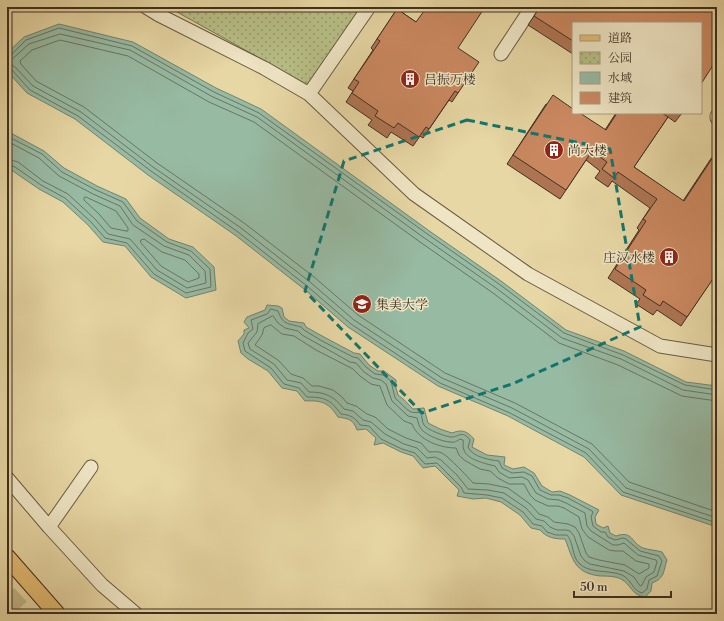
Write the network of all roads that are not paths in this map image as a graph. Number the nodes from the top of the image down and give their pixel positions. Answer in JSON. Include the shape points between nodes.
{"nodes":[{"id":1,"x":146,"y":7,"type":"edge"},
{"id":2,"x":369,"y":7,"type":"edge"},
{"id":3,"x":532,"y":7,"type":"edge"},
{"id":4,"x":501,"y":54,"type":"dead end"},
{"id":5,"x":309,"y":94,"type":"junction"},
{"id":6,"x":715,"y":352,"type":"edge"},
{"id":7,"x":91,"y":467,"type":"dead end"},
{"id":8,"x":7,"y":478,"type":"edge"},
{"id":9,"x":49,"y":527,"type":"junction"},
{"id":10,"x":7,"y":557,"type":"edge"},
{"id":11,"x":57,"y":614,"type":"edge"},
{"id":12,"x":136,"y":614,"type":"edge"}],
"edges":[{"from":1,"to":5,"type":"lane"},
{"from":2,"to":5,"type":"lane"},
{"from":3,"to":4,"type":"lane"},
{"from":5,"to":6,"type":"lane","via":[[414,194],[528,274],[660,346]]},
{"from":7,"to":9,"type":"lane"},
{"from":8,"to":9,"type":"lane"},
{"from":9,"to":12,"type":"lane","via":[[102,585]]},
{"from":10,"to":11,"type":"main road"}]}
